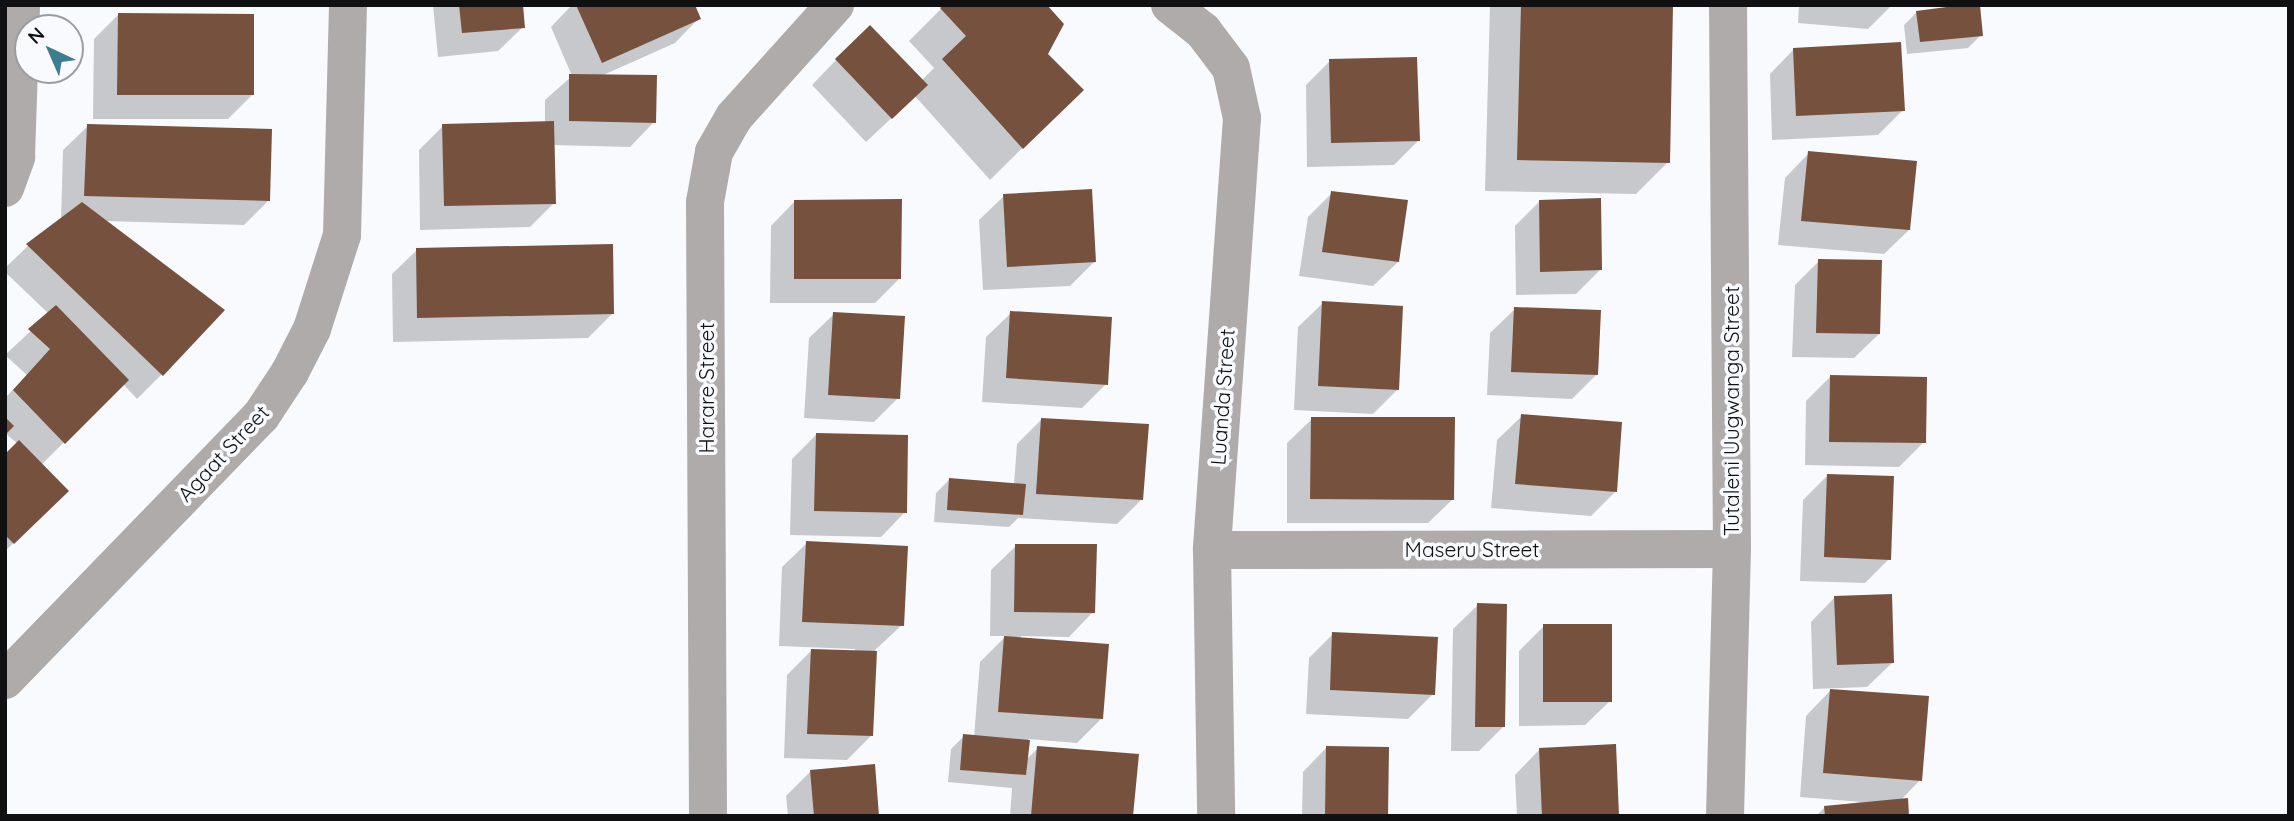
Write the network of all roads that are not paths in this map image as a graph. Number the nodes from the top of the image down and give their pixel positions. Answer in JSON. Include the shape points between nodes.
{"nodes":[{"id":1,"x":21,"y":5,"type":"edge"},
{"id":2,"x":348,"y":5,"type":"edge"},
{"id":3,"x":835,"y":5,"type":"edge"},
{"id":4,"x":1170,"y":5,"type":"edge"},
{"id":5,"x":1728,"y":5,"type":"edge"},
{"id":6,"x":5,"y":188,"type":"edge"},
{"id":7,"x":1732,"y":549,"type":"junction"},
{"id":8,"x":1212,"y":550,"type":"junction"},
{"id":9,"x":5,"y":680,"type":"edge"},
{"id":10,"x":708,"y":816,"type":"edge"},
{"id":11,"x":1216,"y":816,"type":"edge"},
{"id":12,"x":1725,"y":816,"type":"edge"}],
"edges":[{"from":1,"to":6,"type":"street","via":[[16,157]]},
{"from":2,"to":9,"type":"street","name":"Agaat Street","via":[[342,235],[312,329],[261,416]]},
{"from":3,"to":10,"type":"street","name":"Harare Street","via":[[734,117],[714,152],[705,202]]},
{"from":4,"to":8,"type":"street","name":"Luanda Street","via":[[1203,31],[1231,68],[1242,118]]},
{"from":5,"to":7,"type":"street","name":"Tutaleni Uugwanga Street"},
{"from":7,"to":8,"type":"street","name":"Maseru Street"},
{"from":7,"to":12,"type":"street","name":"Tutaleni Uugwanga Street"},
{"from":8,"to":11,"type":"street","name":"Luanda Street"}]}
